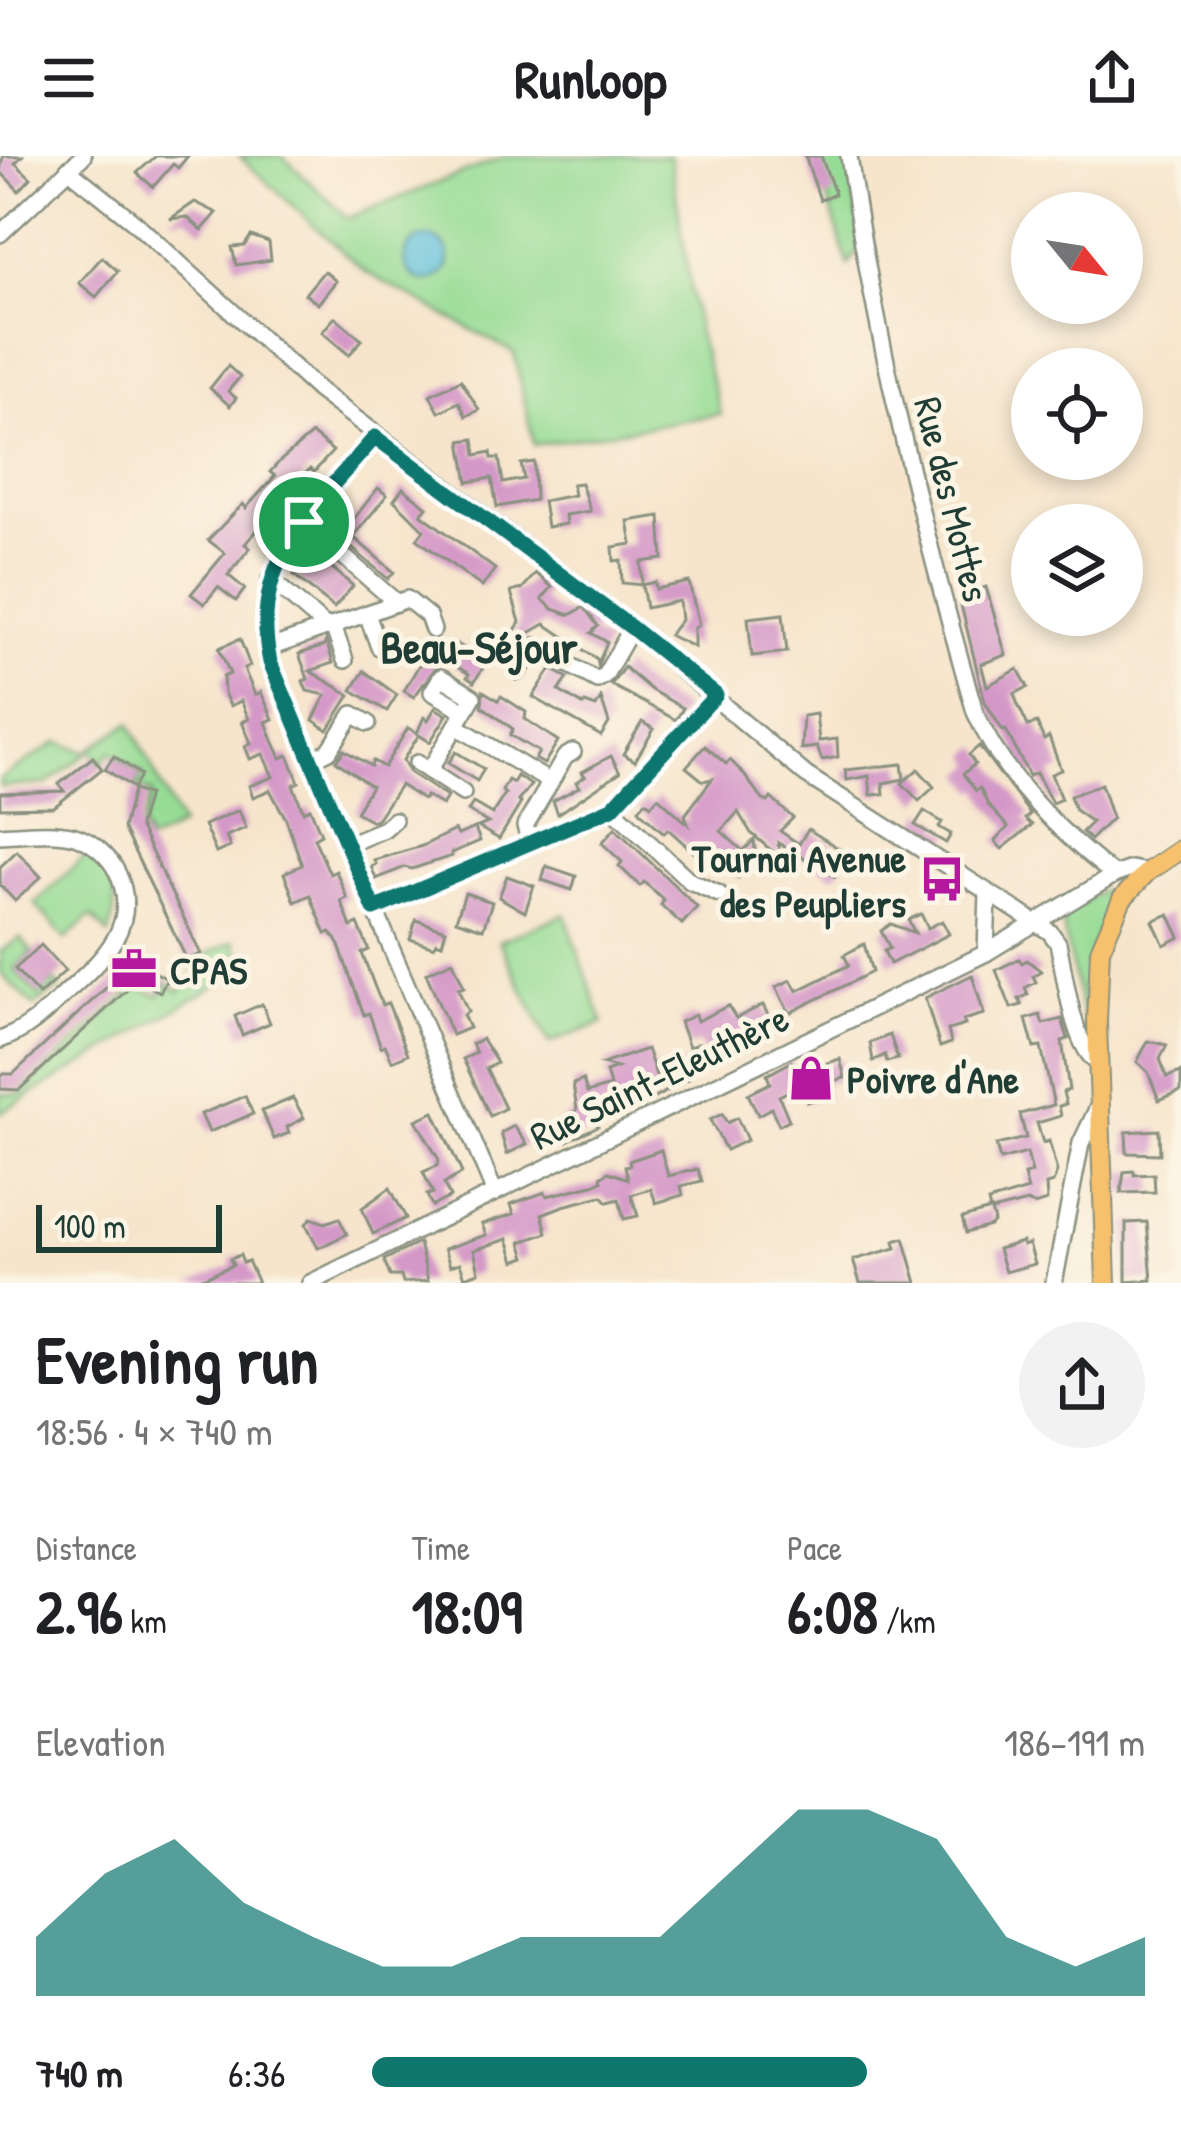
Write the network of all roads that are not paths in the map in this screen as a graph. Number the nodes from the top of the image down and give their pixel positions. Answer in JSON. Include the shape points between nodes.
{"nodes":[{"id":1,"x":83,"y":156,"type":"edge"},
{"id":2,"x":849,"y":156,"type":"edge"},
{"id":3,"x":68,"y":169,"type":"junction"},
{"id":4,"x":0,"y":234,"type":"edge"},
{"id":5,"x":375,"y":437,"type":"junction"},
{"id":6,"x":304,"y":522,"type":"junction"},
{"id":7,"x":270,"y":579,"type":"junction"},
{"id":8,"x":397,"y":603,"type":"junction"},
{"id":9,"x":367,"y":614,"type":"junction"},
{"id":10,"x":330,"y":627,"type":"junction"},
{"id":11,"x":632,"y":628,"type":"junction"},
{"id":12,"x":433,"y":630,"type":"dead end"},
{"id":13,"x":379,"y":647,"type":"dead end"},
{"id":14,"x":267,"y":649,"type":"junction"},
{"id":15,"x":345,"y":660,"type":"dead end"},
{"id":16,"x":518,"y":672,"type":"dead end"},
{"id":17,"x":716,"y":695,"type":"junction"},
{"id":18,"x":368,"y":723,"type":"dead end"},
{"id":19,"x":573,"y":752,"type":"dead end"},
{"id":20,"x":311,"y":760,"type":"junction"},
{"id":21,"x":550,"y":782,"type":"junction"},
{"id":22,"x":463,"y":793,"type":"dead end"},
{"id":23,"x":612,"y":808,"type":"junction"},
{"id":24,"x":394,"y":820,"type":"dead end"},
{"id":25,"x":0,"y":835,"type":"edge"},
{"id":26,"x":348,"y":844,"type":"junction"},
{"id":27,"x":530,"y":844,"type":"junction"},
{"id":28,"x":1181,"y":848,"type":"edge"},
{"id":29,"x":1147,"y":872,"type":"junction"},
{"id":30,"x":1114,"y":875,"type":"junction"},
{"id":31,"x":719,"y":894,"type":"dead end"},
{"id":32,"x":988,"y":894,"type":"junction"},
{"id":33,"x":374,"y":909,"type":"junction"},
{"id":34,"x":1037,"y":925,"type":"junction"},
{"id":35,"x":986,"y":952,"type":"junction"},
{"id":36,"x":0,"y":1040,"type":"edge"},
{"id":37,"x":1098,"y":1063,"type":"junction"},
{"id":38,"x":1100,"y":1104,"type":"junction"},
{"id":39,"x":495,"y":1193,"type":"junction"},
{"id":40,"x":310,"y":1283,"type":"edge"},
{"id":41,"x":1054,"y":1283,"type":"edge"},
{"id":42,"x":1106,"y":1283,"type":"edge"}],
"edges":[{"from":1,"to":3,"type":"street"},
{"from":2,"to":30,"type":"street","name":"Rue des Mottes","via":[[913,484],[975,712],[1049,820]]},
{"from":3,"to":4,"type":"street"},
{"from":3,"to":5,"type":"street"},
{"from":5,"to":6,"type":"street"},
{"from":5,"to":11,"type":"street"},
{"from":6,"to":7,"type":"street"},
{"from":6,"to":8,"type":"street"},
{"from":7,"to":10,"type":"street"},
{"from":7,"to":14,"type":"street"},
{"from":8,"to":9,"type":"street"},
{"from":8,"to":12,"type":"street","via":[[407,599]]},
{"from":9,"to":10,"type":"street"},
{"from":9,"to":13,"type":"street"},
{"from":10,"to":14,"type":"street"},
{"from":10,"to":15,"type":"street"},
{"from":11,"to":16,"type":"street","via":[[597,680],[535,646]]},
{"from":11,"to":17,"type":"street"},
{"from":14,"to":20,"type":"street"},
{"from":17,"to":23,"type":"street"},
{"from":17,"to":32,"type":"street","via":[[806,775]]},
{"from":18,"to":20,"type":"street","via":[[352,714],[329,751]]},
{"from":19,"to":21,"type":"street"},
{"from":20,"to":26,"type":"street"},
{"from":21,"to":22,"type":"street","via":[[460,719],[423,767]]},
{"from":21,"to":27,"type":"street","via":[[525,826]]},
{"from":23,"to":27,"type":"street"},
{"from":23,"to":31,"type":"street","via":[[690,881]]},
{"from":24,"to":26,"type":"street"},
{"from":25,"to":36,"type":"street","via":[[58,833],[86,841],[115,867],[126,904],[104,958],[34,1022]]},
{"from":26,"to":33,"type":"street"},
{"from":27,"to":33,"type":"street"},
{"from":28,"to":29,"type":"main road"},
{"from":29,"to":30,"type":"street"},
{"from":29,"to":37,"type":"main road","via":[[1112,915],[1100,950]]},
{"from":30,"to":34,"type":"street","name":"Rue Saint-Eleuthère"},
{"from":32,"to":34,"type":"street"},
{"from":32,"to":35,"type":"street"},
{"from":33,"to":39,"type":"street"},
{"from":34,"to":35,"type":"street","name":"Rue Saint-Eleuthère"},
{"from":34,"to":37,"type":"street","via":[[1058,943],[1077,1030]]},
{"from":35,"to":39,"type":"street","name":"Rue Saint-Eleuthère"},
{"from":37,"to":38,"type":"main road"},
{"from":38,"to":41,"type":"street","via":[[1081,1143]]},
{"from":38,"to":42,"type":"main road"},
{"from":39,"to":40,"type":"street","name":"Rue Saint-Eleuthère"}]}
